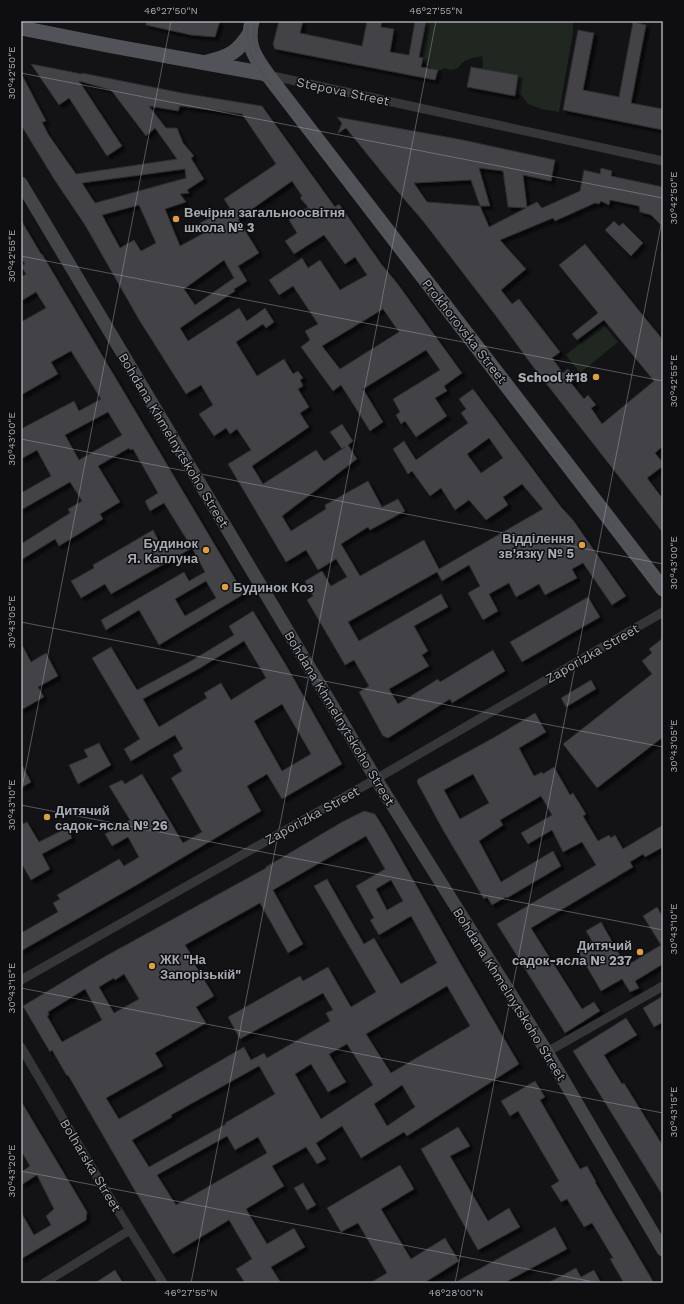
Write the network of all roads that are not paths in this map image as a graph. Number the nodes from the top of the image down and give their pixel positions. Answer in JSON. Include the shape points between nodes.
{"nodes":[{"id":1,"x":251,"y":27,"type":"edge"},
{"id":2,"x":21,"y":28,"type":"edge"},
{"id":3,"x":204,"y":63,"type":"junction"},
{"id":4,"x":267,"y":74,"type":"junction"},
{"id":5,"x":663,"y":161,"type":"edge"},
{"id":6,"x":21,"y":184,"type":"edge"},
{"id":7,"x":663,"y":589,"type":"edge"},
{"id":8,"x":663,"y":612,"type":"edge"},
{"id":9,"x":376,"y":779,"type":"junction"},
{"id":10,"x":21,"y":980,"type":"edge"},
{"id":11,"x":663,"y":986,"type":"edge"},
{"id":12,"x":21,"y":1047,"type":"edge"},
{"id":13,"x":547,"y":1052,"type":"junction"},
{"id":14,"x":130,"y":1230,"type":"junction"},
{"id":15,"x":663,"y":1250,"type":"edge"},
{"id":16,"x":44,"y":1283,"type":"edge"},
{"id":17,"x":163,"y":1283,"type":"edge"}],
"edges":[{"from":1,"to":3,"type":"main road","via":[[241,46],[232,53]]},
{"from":1,"to":4,"type":"main road","name":"Prokhorovska Street","via":[[250,43],[253,52]]},
{"from":2,"to":3,"type":"main road","name":"Stepova Street"},
{"from":3,"to":4,"type":"main road","name":"Stepova Street"},
{"from":4,"to":5,"type":"street","name":"Stepova Street"},
{"from":4,"to":7,"type":"main road","name":"Prokhorovska Street"},
{"from":6,"to":9,"type":"main road","name":"Bohdana Khmelnytskoho Street"},
{"from":8,"to":9,"type":"street","name":"Zaporizka Street"},
{"from":9,"to":10,"type":"street","name":"Zaporizka Street"},
{"from":9,"to":13,"type":"main road","name":"Bohdana Khmelnytskoho Street"},
{"from":11,"to":13,"type":"street"},
{"from":12,"to":14,"type":"street","name":"Bolharska Street"},
{"from":13,"to":15,"type":"main road","name":"Bohdana Khmelnytskoho Street"},
{"from":14,"to":16,"type":"street"},
{"from":14,"to":17,"type":"street","name":"Bolharska Street"}]}
